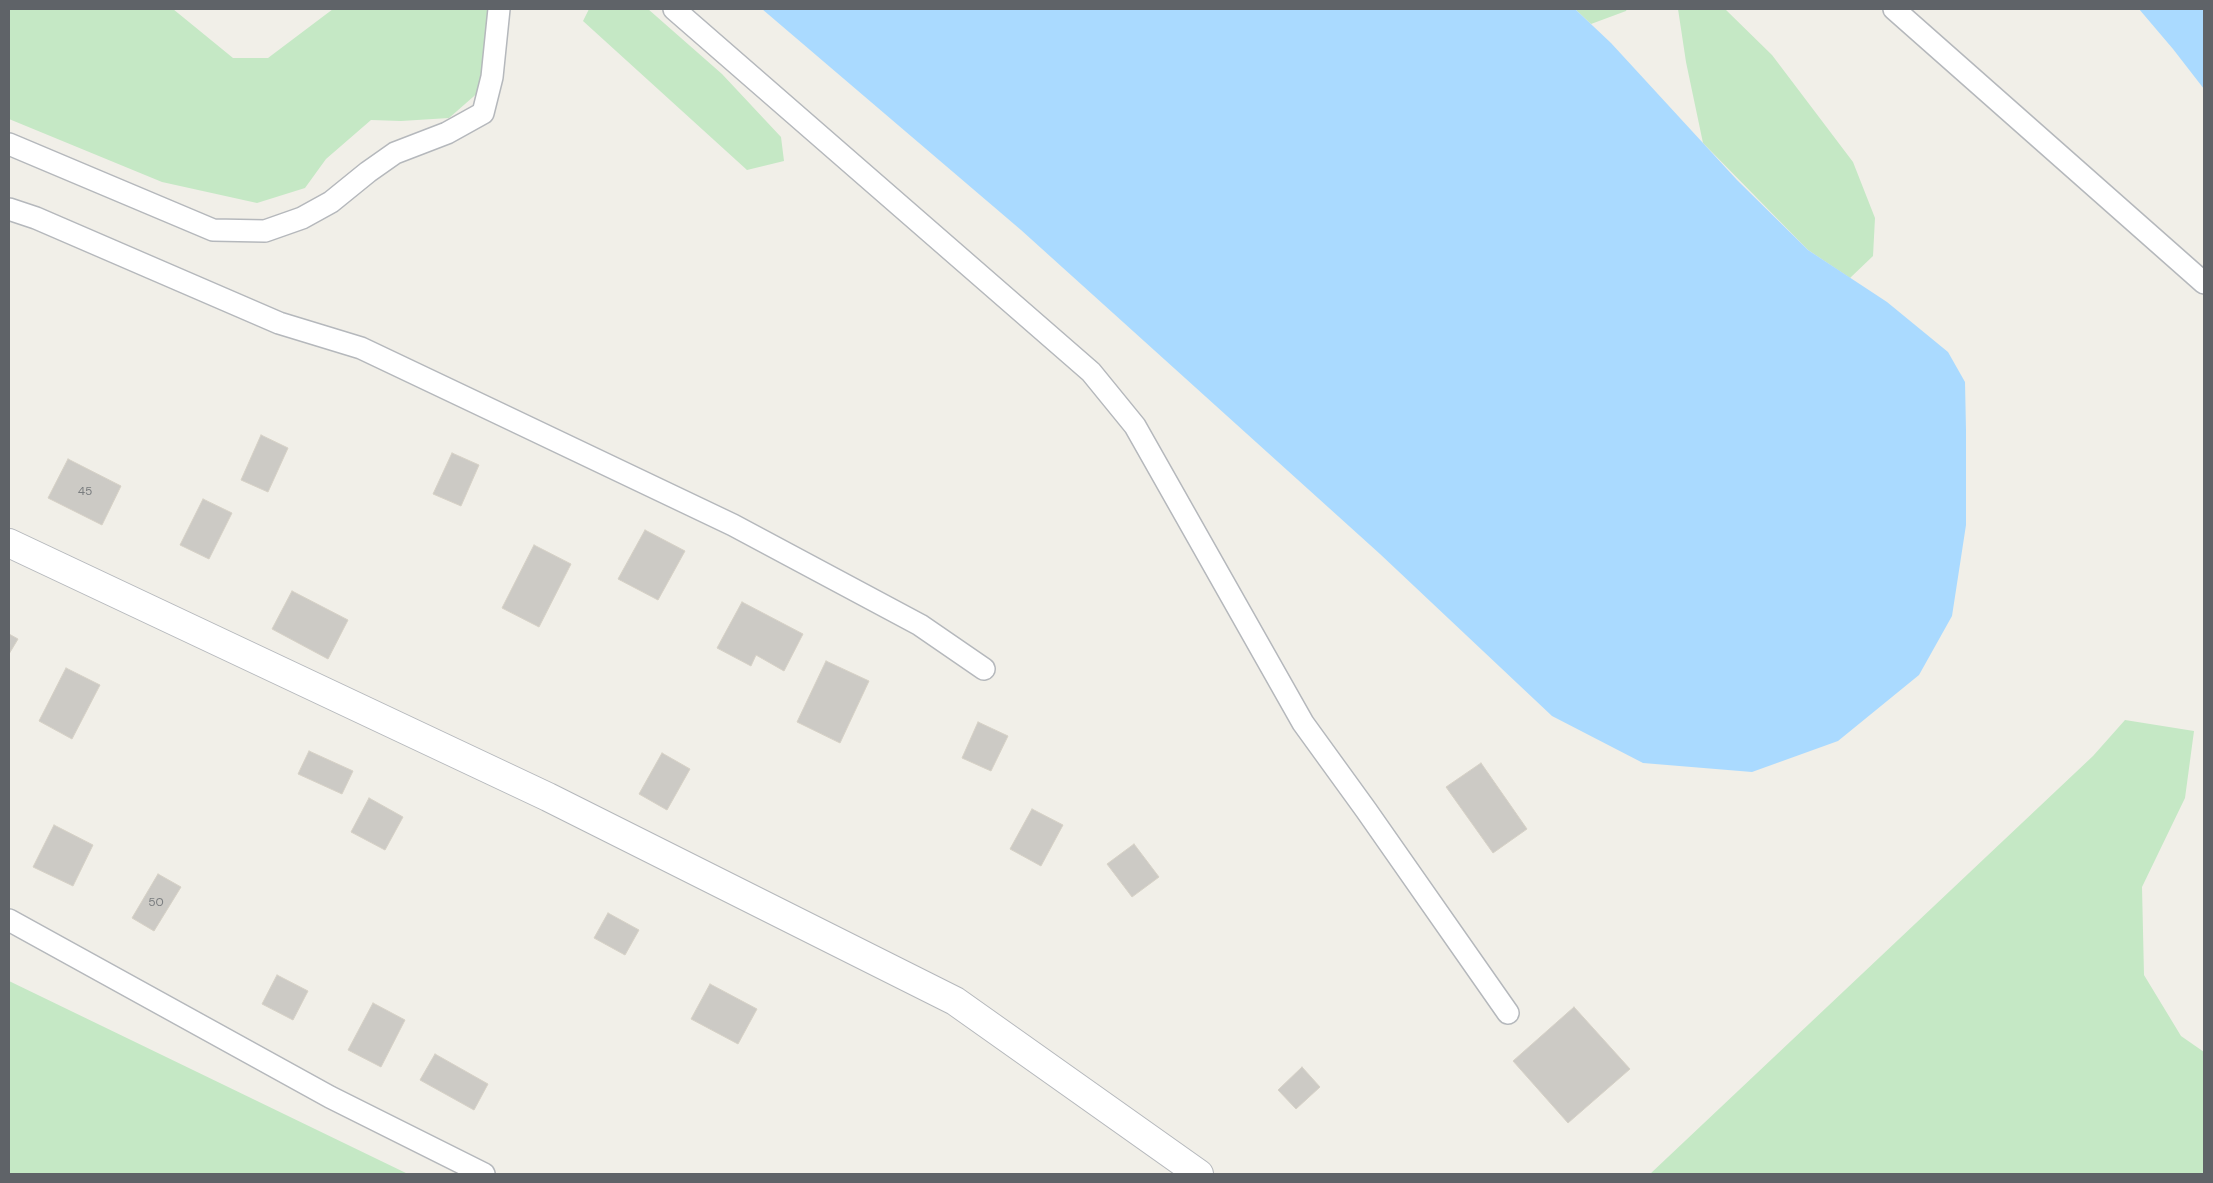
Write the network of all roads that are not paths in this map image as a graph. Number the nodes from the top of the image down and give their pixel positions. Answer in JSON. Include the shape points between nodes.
{"nodes":[{"id":1,"x":498,"y":9,"type":"edge"},
{"id":2,"x":674,"y":9,"type":"edge"},
{"id":3,"x":1894,"y":9,"type":"edge"},
{"id":4,"x":9,"y":144,"type":"edge"},
{"id":5,"x":9,"y":209,"type":"edge"},
{"id":6,"x":2204,"y":283,"type":"edge"},
{"id":7,"x":9,"y":544,"type":"edge"},
{"id":8,"x":984,"y":669,"type":"dead end"},
{"id":9,"x":9,"y":920,"type":"edge"},
{"id":10,"x":1508,"y":1013,"type":"dead end"},
{"id":11,"x":484,"y":1174,"type":"edge"},
{"id":12,"x":1199,"y":1174,"type":"edge"}],
"edges":[{"from":1,"to":4,"type":"lane","via":[[492,77],[483,113],[447,133],[395,153],[331,202],[302,218],[265,231],[213,230]]},
{"from":2,"to":10,"type":"lane","via":[[1098,380],[1135,426],[1302,723]]},
{"from":3,"to":6,"type":"lane"},
{"from":5,"to":8,"type":"lane","via":[[279,323],[361,348],[733,525],[920,625]]},
{"from":7,"to":12,"type":"street","via":[[548,797],[955,1001]]},
{"from":9,"to":11,"type":"lane","via":[[330,1097]]}]}
